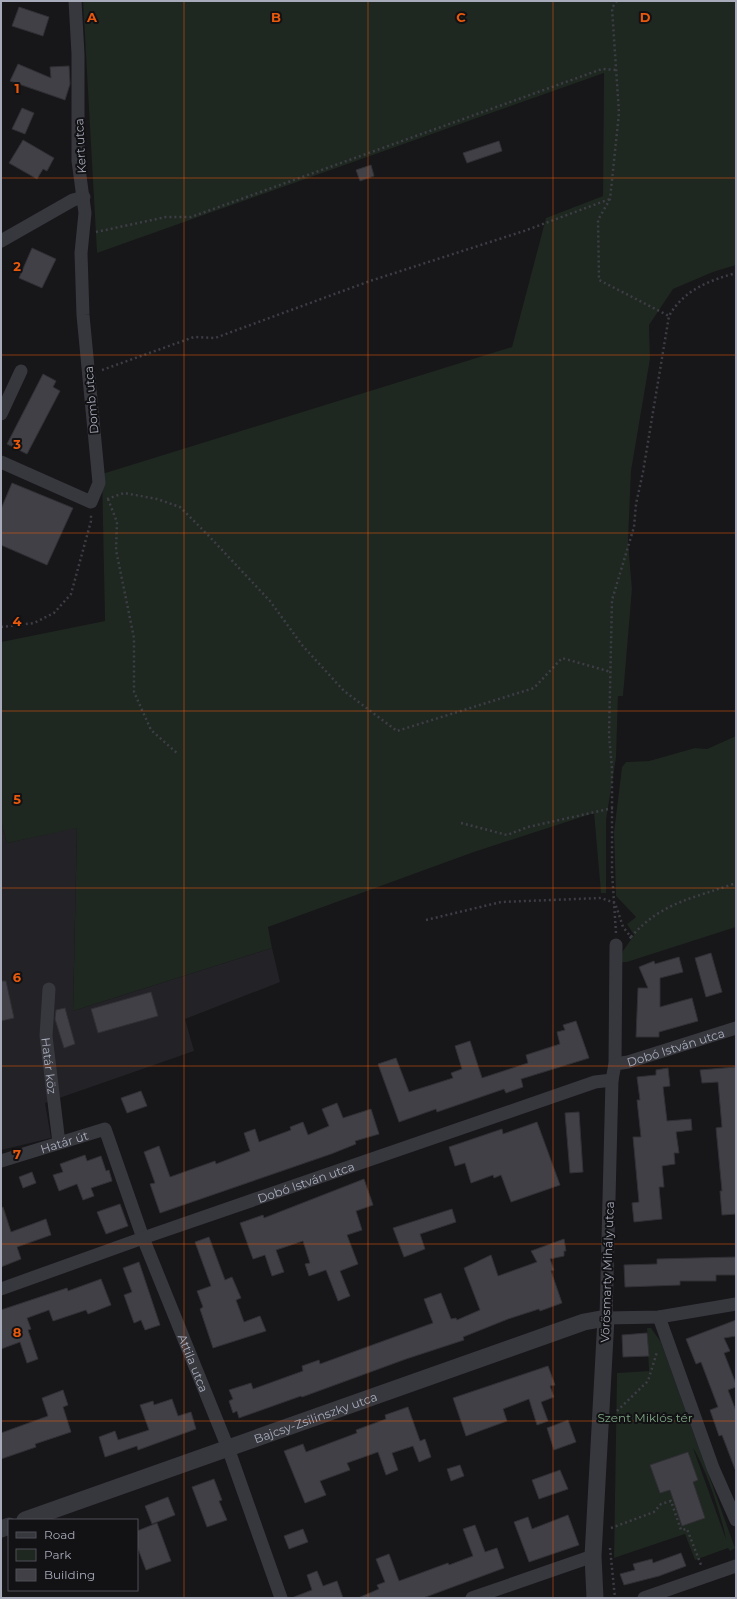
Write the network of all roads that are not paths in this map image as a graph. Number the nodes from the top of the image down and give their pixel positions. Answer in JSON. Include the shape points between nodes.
{"nodes":[{"id":1,"x":75,"y":1,"type":"edge"},
{"id":2,"x":84,"y":197,"type":"junction"},
{"id":3,"x":1,"y":241,"type":"edge"},
{"id":4,"x":21,"y":371,"type":"dead end"},
{"id":5,"x":1,"y":414,"type":"edge"},
{"id":6,"x":1,"y":462,"type":"edge"},
{"id":7,"x":616,"y":950,"type":"road end"},
{"id":8,"x":49,"y":989,"type":"dead end"},
{"id":9,"x":736,"y":1028,"type":"edge"},
{"id":10,"x":615,"y":1064,"type":"junction"},
{"id":11,"x":612,"y":1080,"type":"junction"},
{"id":12,"x":105,"y":1129,"type":"joint"},
{"id":13,"x":59,"y":1143,"type":"junction"},
{"id":14,"x":1,"y":1161,"type":"edge"},
{"id":15,"x":143,"y":1238,"type":"junction"},
{"id":16,"x":1,"y":1289,"type":"edge"},
{"id":17,"x":736,"y":1304,"type":"edge"},
{"id":18,"x":659,"y":1317,"type":"junction"},
{"id":19,"x":606,"y":1318,"type":"junction"},
{"id":20,"x":228,"y":1448,"type":"junction"},
{"id":21,"x":28,"y":1519,"type":"edge"},
{"id":22,"x":736,"y":1520,"type":"edge"},
{"id":23,"x":593,"y":1556,"type":"junction"},
{"id":24,"x":736,"y":1566,"type":"edge"},
{"id":25,"x":281,"y":1598,"type":"edge"},
{"id":26,"x":472,"y":1598,"type":"edge"},
{"id":27,"x":595,"y":1598,"type":"edge"},
{"id":28,"x":644,"y":1598,"type":"edge"}],
"edges":[{"from":1,"to":2,"type":"street","name":"Kert utca","via":[[78,54],[78,161]]},
{"from":2,"to":3,"type":"street","via":[[73,200]]},
{"from":2,"to":6,"type":"street","name":"Domb utca","via":[[81,254],[83,315],[99,483],[91,502]]},
{"from":4,"to":5,"type":"street"},
{"from":7,"to":10,"type":"street","name":"Vörösmarty Mihály utca"},
{"from":8,"to":13,"type":"street","name":"Határ köz","via":[[46,1036]]},
{"from":9,"to":10,"type":"street","name":"Dobó István utca"},
{"from":10,"to":11,"type":"street","name":"Vörösmarty Mihály utca"},
{"from":11,"to":15,"type":"street","name":"Dobó István utca","via":[[595,1082]]},
{"from":11,"to":19,"type":"street","name":"Vörösmarty Mihály utca"},
{"from":12,"to":13,"type":"street","name":"Határ út"},
{"from":12,"to":15,"type":"street","name":"Attila utca"},
{"from":13,"to":14,"type":"street","name":"Határ út"},
{"from":15,"to":16,"type":"street","name":"Dobó István utca"},
{"from":15,"to":20,"type":"street","name":"Attila utca"},
{"from":17,"to":18,"type":"street"},
{"from":18,"to":19,"type":"street"},
{"from":18,"to":22,"type":"street","via":[[713,1468]]},
{"from":19,"to":20,"type":"street","name":"Bajcsy-Zsilinszky utca","via":[[584,1322]]},
{"from":19,"to":23,"type":"street","name":"Vörösmarty Mihály utca"},
{"from":20,"to":21,"type":"street","name":"Bajcsy-Zsilinszky utca"},
{"from":20,"to":25,"type":"street","name":"Attila utca"},
{"from":23,"to":26,"type":"street"},
{"from":23,"to":27,"type":"street","name":"Vörösmarty Mihály utca"},
{"from":24,"to":28,"type":"street"}]}
